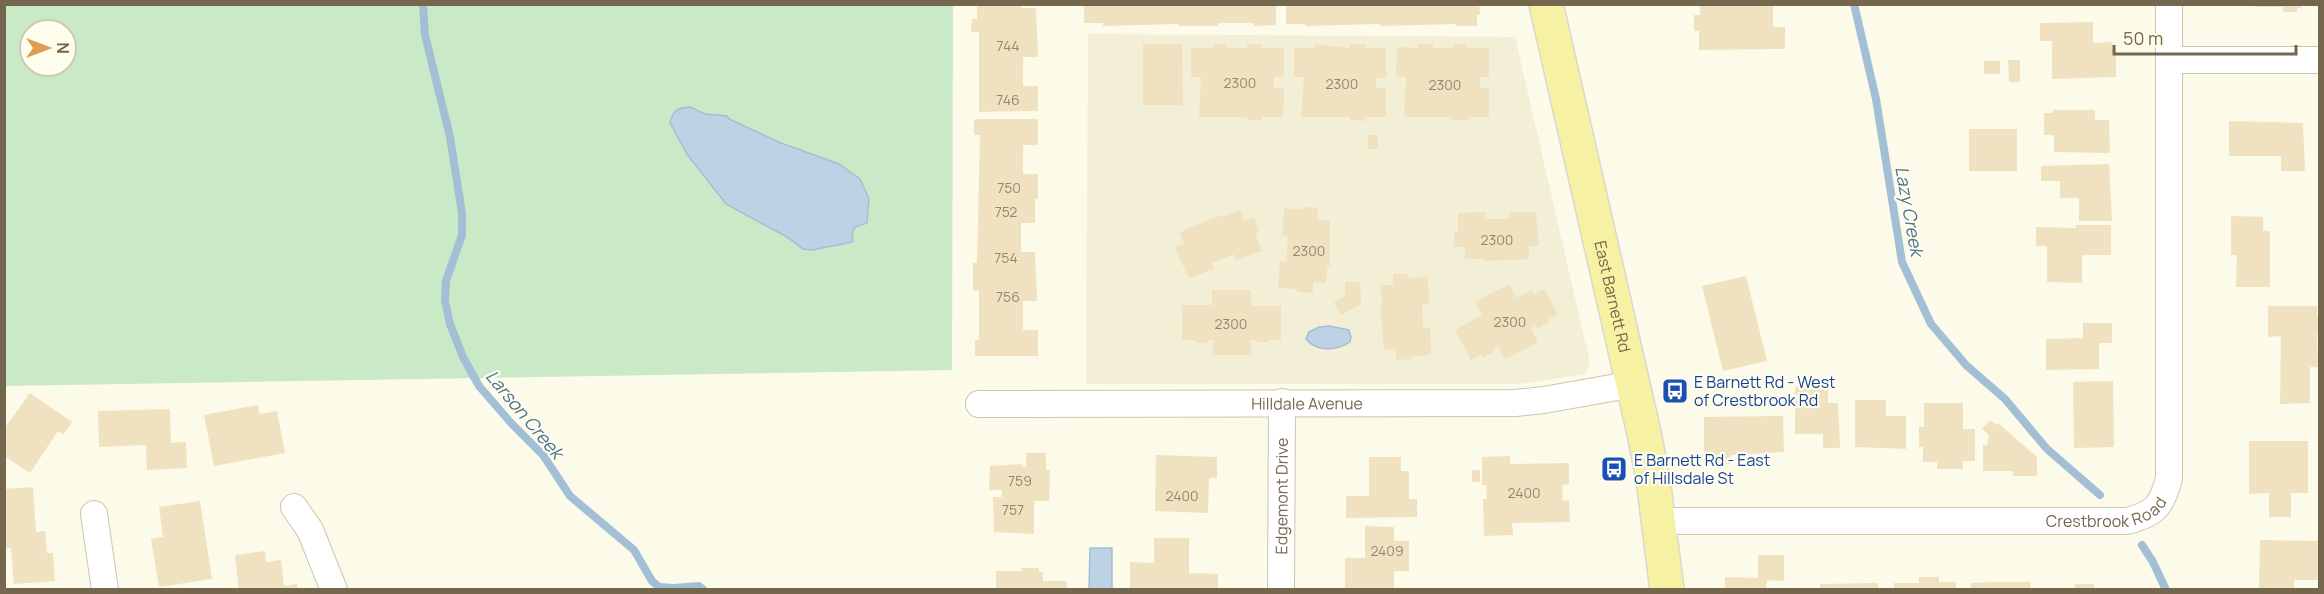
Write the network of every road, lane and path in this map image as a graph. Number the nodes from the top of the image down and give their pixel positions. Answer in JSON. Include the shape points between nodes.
{"nodes":[{"id":1,"x":1546,"y":4,"type":"edge"},
{"id":2,"x":2169,"y":4,"type":"edge"},
{"id":3,"x":2169,"y":60,"type":"junction"},
{"id":4,"x":2319,"y":60,"type":"edge"},
{"id":5,"x":1634,"y":384,"type":"junction"},
{"id":6,"x":1282,"y":402,"type":"junction"},
{"id":7,"x":979,"y":404,"type":"dead end"},
{"id":8,"x":294,"y":507,"type":"dead end"},
{"id":9,"x":94,"y":514,"type":"dead end"},
{"id":10,"x":1659,"y":521,"type":"junction"},
{"id":11,"x":105,"y":590,"type":"edge"},
{"id":12,"x":334,"y":590,"type":"edge"},
{"id":13,"x":1281,"y":590,"type":"edge"},
{"id":14,"x":1667,"y":590,"type":"edge"}],
"edges":[{"from":1,"to":5,"type":"main road","name":"East Barnett Rd"},
{"from":2,"to":3,"type":"street","name":"Crestbrook Road"},
{"from":3,"to":4,"type":"street"},
{"from":3,"to":10,"type":"street","name":"Crestbrook Road","via":[[2169,478],[2155,509],[2144,517],[2127,521]]},
{"from":5,"to":6,"type":"street","name":"Hilldale Avenue","via":[[1515,403]]},
{"from":5,"to":10,"type":"main road","name":"East Barnett Rd"},
{"from":6,"to":7,"type":"street","name":"Hilldale Avenue"},
{"from":6,"to":13,"type":"street","name":"Edgemont Drive"},
{"from":8,"to":12,"type":"street","via":[[310,530]]},
{"from":9,"to":11,"type":"street"},
{"from":10,"to":14,"type":"main road","name":"East Barnett Rd"}]}
